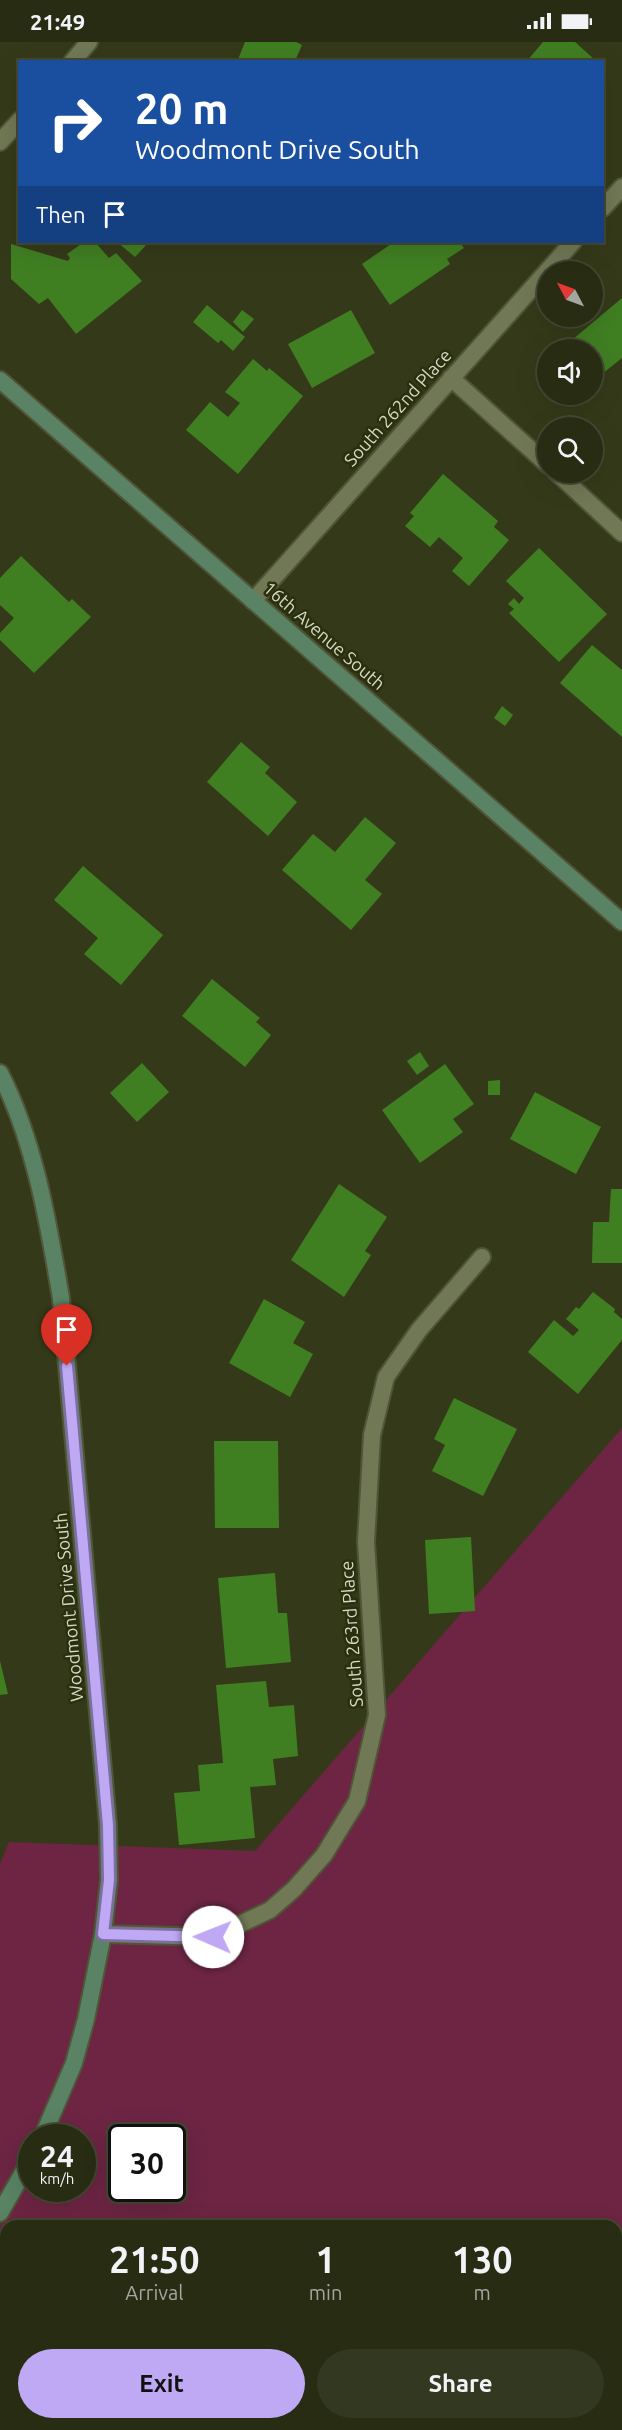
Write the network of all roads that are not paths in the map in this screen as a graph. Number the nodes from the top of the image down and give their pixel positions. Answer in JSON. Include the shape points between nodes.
{"nodes":[{"id":1,"x":89,"y":42,"type":"edge"},
{"id":2,"x":74,"y":60,"type":"edge"},
{"id":3,"x":18,"y":122,"type":"edge"},
{"id":4,"x":0,"y":142,"type":"edge"},
{"id":5,"x":622,"y":187,"type":"edge"},
{"id":6,"x":604,"y":207,"type":"edge"},
{"id":7,"x":572,"y":243,"type":"edge"},
{"id":8,"x":451,"y":378,"type":"junction"},
{"id":9,"x":0,"y":380,"type":"edge"},
{"id":10,"x":537,"y":455,"type":"edge"},
{"id":11,"x":568,"y":483,"type":"edge"},
{"id":12,"x":622,"y":533,"type":"edge"},
{"id":13,"x":253,"y":601,"type":"junction"},
{"id":14,"x":622,"y":922,"type":"edge"},
{"id":15,"x":0,"y":1072,"type":"edge"},
{"id":16,"x":482,"y":1257,"type":"dead end"},
{"id":17,"x":103,"y":1934,"type":"junction"},
{"id":18,"x":48,"y":2124,"type":"edge"},
{"id":19,"x":18,"y":2182,"type":"edge"},
{"id":20,"x":0,"y":2213,"type":"edge"}],
"edges":[{"from":1,"to":2,"type":"street"},
{"from":3,"to":4,"type":"street"},
{"from":5,"to":6,"type":"street"},
{"from":7,"to":8,"type":"street","name":"South 262nd Place"},
{"from":8,"to":10,"type":"street"},
{"from":8,"to":13,"type":"street","name":"South 262nd Place"},
{"from":9,"to":13,"type":"main road","name":"16th Avenue South"},
{"from":11,"to":12,"type":"street"},
{"from":13,"to":14,"type":"main road","name":"16th Avenue South"},
{"from":15,"to":17,"type":"main road","name":"Woodmont Drive South","via":[[33,1161],[61,1298],[108,1825],[109,1880]]},
{"from":16,"to":17,"type":"street","name":"South 263rd Place","via":[[419,1330],[386,1377],[374,1423],[366,1542],[377,1715],[357,1801],[324,1855],[270,1910],[213,1937]]},
{"from":17,"to":18,"type":"main road","name":"Woodmont Drive South","via":[[74,2063]]},
{"from":19,"to":20,"type":"main road"}]}
